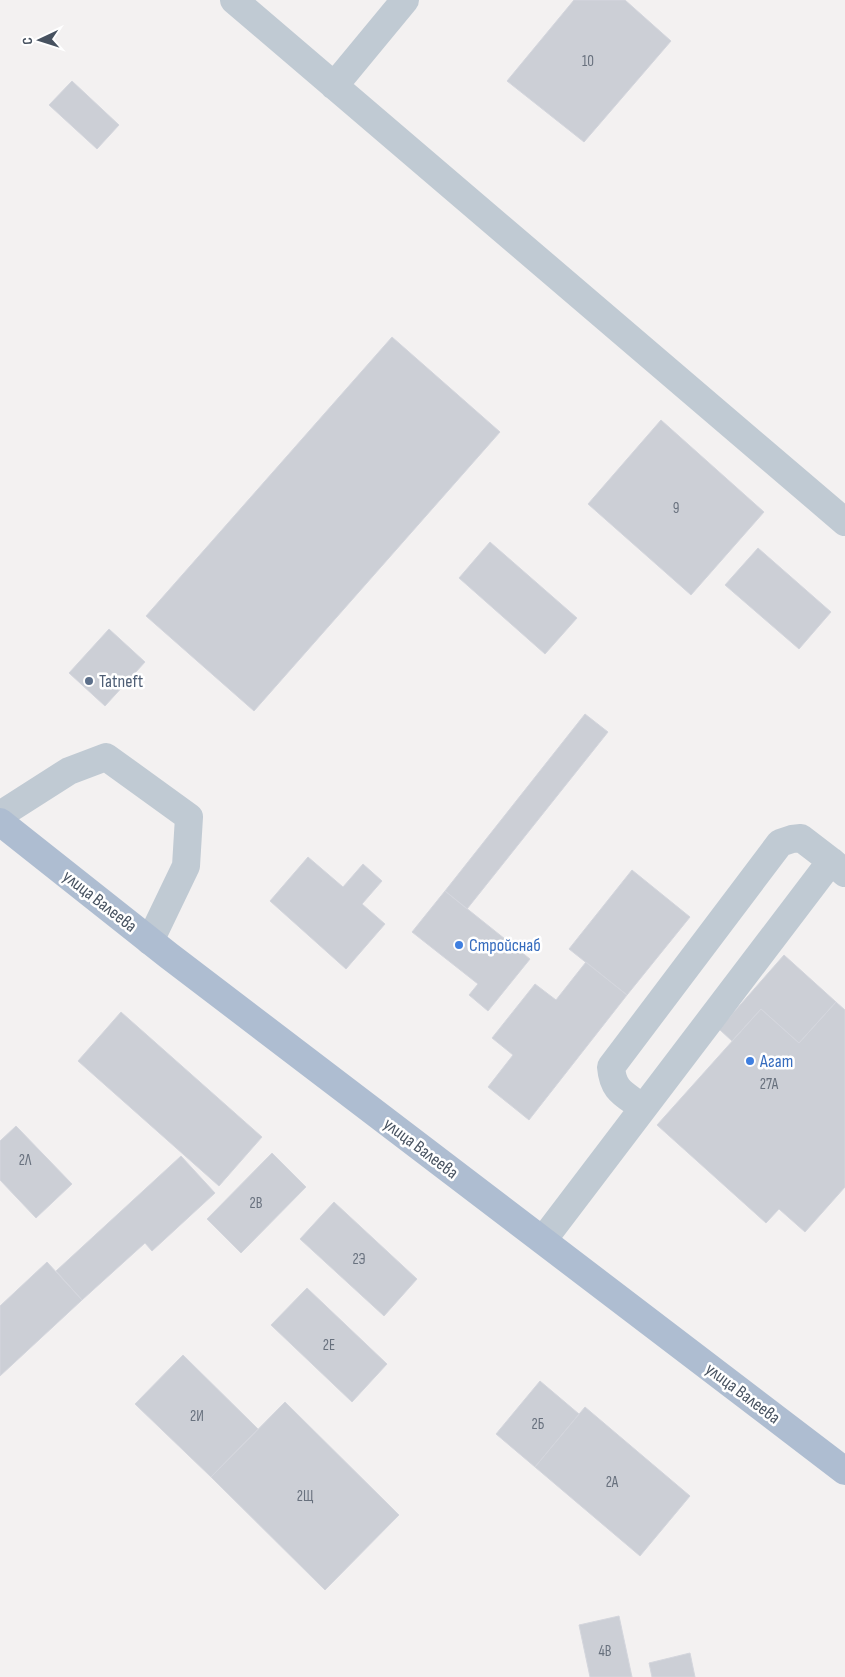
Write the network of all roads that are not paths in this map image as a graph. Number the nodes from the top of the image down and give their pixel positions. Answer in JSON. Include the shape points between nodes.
{"nodes":[{"id":1,"x":234,"y":0,"type":"edge"},
{"id":2,"x":405,"y":0,"type":"edge"},
{"id":3,"x":334,"y":86,"type":"junction"},
{"id":4,"x":845,"y":522,"type":"edge"},
{"id":5,"x":0,"y":815,"type":"edge"},
{"id":6,"x":0,"y":822,"type":"edge"},
{"id":7,"x":838,"y":867,"type":"edge"},
{"id":8,"x":150,"y":941,"type":"junction"},
{"id":9,"x":643,"y":1108,"type":"junction"},
{"id":10,"x":543,"y":1240,"type":"junction"},
{"id":11,"x":845,"y":1471,"type":"edge"}],
"edges":[{"from":1,"to":3,"type":"lane"},
{"from":2,"to":3,"type":"lane"},
{"from":3,"to":4,"type":"lane"},
{"from":5,"to":8,"type":"lane","via":[[69,771],[106,756],[189,817],[186,866]]},
{"from":6,"to":8,"type":"main road","name":"улица Валеева"},
{"from":7,"to":9,"type":"lane"},
{"from":7,"to":9,"type":"lane","via":[[801,838],[780,843],[611,1067],[616,1088]]},
{"from":8,"to":10,"type":"main road","name":"улица Валеева"},
{"from":9,"to":10,"type":"lane"},
{"from":10,"to":11,"type":"main road","name":"улица Валеева"}]}
